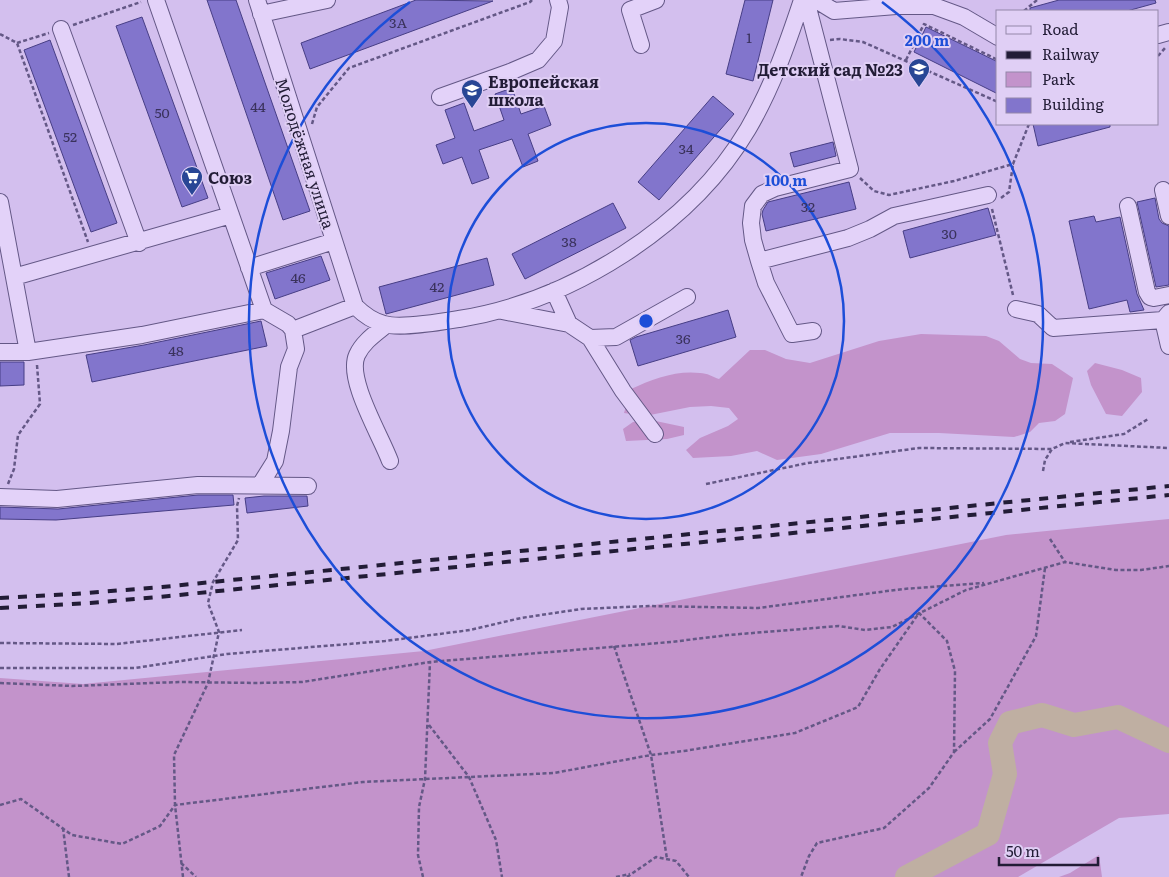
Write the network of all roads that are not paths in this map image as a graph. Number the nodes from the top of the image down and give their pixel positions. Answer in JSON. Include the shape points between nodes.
{"nodes":[{"id":1,"x":156,"y":0,"type":"edge"},
{"id":2,"x":327,"y":0,"type":"edge"},
{"id":3,"x":558,"y":0,"type":"edge"},
{"id":4,"x":656,"y":0,"type":"edge"},
{"id":5,"x":802,"y":0,"type":"edge"},
{"id":6,"x":806,"y":0,"type":"edge"},
{"id":7,"x":816,"y":0,"type":"edge"},
{"id":8,"x":259,"y":7,"type":"edge"},
{"id":9,"x":61,"y":28,"type":"road end"},
{"id":10,"x":996,"y":36,"type":"edge"},
{"id":11,"x":642,"y":45,"type":"dead end"},
{"id":12,"x":440,"y":97,"type":"dead end"},
{"id":13,"x":1163,"y":190,"type":"dead end"},
{"id":14,"x":989,"y":200,"type":"road end"},
{"id":15,"x":0,"y":202,"type":"edge"},
{"id":16,"x":1128,"y":206,"type":"dead end"},
{"id":17,"x":231,"y":215,"type":"junction"},
{"id":18,"x":1169,"y":216,"type":"edge"},
{"id":19,"x":334,"y":241,"type":"junction"},
{"id":20,"x":139,"y":243,"type":"junction"},
{"id":21,"x":760,"y":261,"type":"junction"},
{"id":22,"x":249,"y":268,"type":"junction"},
{"id":23,"x":14,"y":277,"type":"junction"},
{"id":24,"x":554,"y":291,"type":"junction"},
{"id":25,"x":1169,"y":295,"type":"edge"},
{"id":26,"x":687,"y":297,"type":"dead end"},
{"id":27,"x":355,"y":306,"type":"junction"},
{"id":28,"x":1016,"y":308,"type":"road end"},
{"id":29,"x":264,"y":310,"type":"junction"},
{"id":30,"x":499,"y":310,"type":"junction"},
{"id":31,"x":1166,"y":316,"type":"edge"},
{"id":32,"x":569,"y":324,"type":"junction"},
{"id":33,"x":386,"y":325,"type":"junction"},
{"id":34,"x":294,"y":330,"type":"junction"},
{"id":35,"x":813,"y":331,"type":"dead end"},
{"id":36,"x":590,"y":338,"type":"junction"},
{"id":37,"x":1169,"y":346,"type":"edge"},
{"id":38,"x":0,"y":352,"type":"edge"},
{"id":39,"x":32,"y":352,"type":"junction"},
{"id":40,"x":655,"y":434,"type":"dead end"},
{"id":41,"x":390,"y":460,"type":"dead end"},
{"id":42,"x":260,"y":485,"type":"junction"},
{"id":43,"x":308,"y":486,"type":"dead end"},
{"id":44,"x":1,"y":497,"type":"edge"}],
"edges":[{"from":1,"to":17,"type":"street"},
{"from":2,"to":8,"type":"street"},
{"from":3,"to":12,"type":"street","via":[[560,7],[554,41],[538,60]]},
{"from":4,"to":11,"type":"street","via":[[630,10]]},
{"from":5,"to":24,"type":"street","via":[[767,95],[725,164],[649,237],[590,274]]},
{"from":6,"to":21,"type":"street","via":[[850,169],[762,194],[753,206],[751,223]]},
{"from":7,"to":10,"type":"street","via":[[834,11],[934,6],[969,19]]},
{"from":8,"to":19,"type":"street","name":"Молодёжная улица"},
{"from":9,"to":20,"type":"street"},
{"from":13,"to":18,"type":"street"},
{"from":14,"to":21,"type":"street","via":[[894,216],[848,238]]},
{"from":15,"to":23,"type":"street"},
{"from":16,"to":25,"type":"street","via":[[1147,292],[1154,298]]},
{"from":17,"to":20,"type":"street"},
{"from":17,"to":22,"type":"street"},
{"from":19,"to":22,"type":"street"},
{"from":19,"to":27,"type":"street","name":"Молодёжная улица"},
{"from":20,"to":23,"type":"street"},
{"from":21,"to":35,"type":"street","via":[[766,283],[792,334]]},
{"from":22,"to":29,"type":"street"},
{"from":23,"to":39,"type":"street"},
{"from":24,"to":30,"type":"street"},
{"from":24,"to":32,"type":"street"},
{"from":26,"to":36,"type":"street","via":[[616,337]]},
{"from":27,"to":33,"type":"street","via":[[373,320]]},
{"from":27,"to":34,"type":"street"},
{"from":28,"to":31,"type":"street","via":[[1038,314],[1053,328]]},
{"from":29,"to":34,"type":"street"},
{"from":29,"to":39,"type":"street"},
{"from":30,"to":32,"type":"street"},
{"from":30,"to":33,"type":"street","via":[[438,323]]},
{"from":31,"to":37,"type":"street"},
{"from":32,"to":36,"type":"street"},
{"from":33,"to":41,"type":"street","via":[[362,348],[354,368],[357,384]]},
{"from":34,"to":42,"type":"street","via":[[296,349],[289,367],[282,431],[275,461]]},
{"from":36,"to":40,"type":"street"},
{"from":38,"to":39,"type":"street"},
{"from":42,"to":43,"type":"street"},
{"from":42,"to":44,"type":"street","via":[[198,485],[57,499]]}]}
